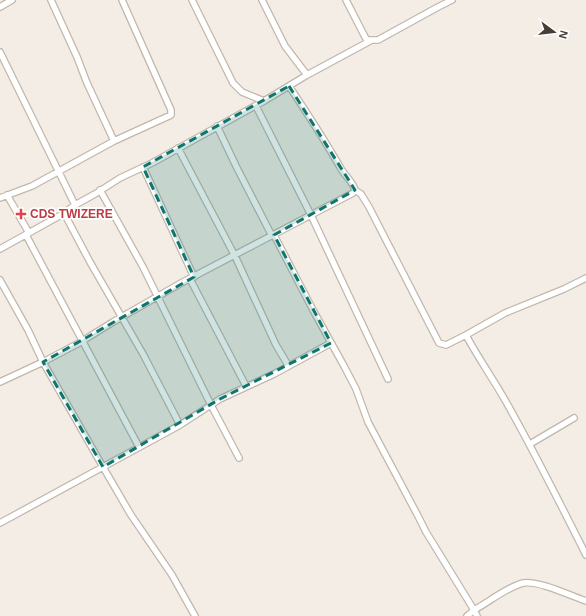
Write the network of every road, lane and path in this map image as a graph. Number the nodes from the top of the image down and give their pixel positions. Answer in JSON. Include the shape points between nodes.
{"nodes":[{"id":1,"x":12,"y":0,"type":"edge"},
{"id":2,"x":51,"y":0,"type":"edge"},
{"id":3,"x":122,"y":0,"type":"edge"},
{"id":4,"x":192,"y":0,"type":"edge"},
{"id":5,"x":262,"y":0,"type":"edge"},
{"id":6,"x":346,"y":0,"type":"edge"},
{"id":7,"x":452,"y":0,"type":"edge"},
{"id":8,"x":0,"y":7,"type":"edge"},
{"id":9,"x":370,"y":41,"type":"junction"},
{"id":10,"x":0,"y":52,"type":"edge"},
{"id":11,"x":307,"y":75,"type":"junction"},
{"id":12,"x":288,"y":86,"type":"junction"},
{"id":13,"x":264,"y":101,"type":"junction"},
{"id":14,"x":256,"y":106,"type":"junction"},
{"id":15,"x":217,"y":126,"type":"junction"},
{"id":16,"x":114,"y":141,"type":"junction"},
{"id":17,"x":178,"y":148,"type":"junction"},
{"id":18,"x":143,"y":167,"type":"junction"},
{"id":19,"x":59,"y":171,"type":"junction"},
{"id":20,"x":100,"y":190,"type":"junction"},
{"id":21,"x":355,"y":190,"type":"junction"},
{"id":22,"x":8,"y":195,"type":"junction"},
{"id":23,"x":0,"y":198,"type":"edge"},
{"id":24,"x":75,"y":205,"type":"junction"},
{"id":25,"x":64,"y":213,"type":"junction"},
{"id":26,"x":311,"y":215,"type":"junction"},
{"id":27,"x":27,"y":234,"type":"junction"},
{"id":28,"x":273,"y":235,"type":"junction"},
{"id":29,"x":0,"y":249,"type":"edge"},
{"id":30,"x":235,"y":256,"type":"junction"},
{"id":31,"x":192,"y":278,"type":"junction"},
{"id":32,"x":586,"y":278,"type":"edge"},
{"id":33,"x":0,"y":280,"type":"edge"},
{"id":34,"x":158,"y":297,"type":"junction"},
{"id":35,"x":121,"y":317,"type":"junction"},
{"id":36,"x":466,"y":335,"type":"junction"},
{"id":37,"x":83,"y":341,"type":"junction"},
{"id":38,"x":331,"y":342,"type":"junction"},
{"id":39,"x":43,"y":362,"type":"junction"},
{"id":40,"x":288,"y":365,"type":"junction"},
{"id":41,"x":388,"y":379,"type":"dead end"},
{"id":42,"x":0,"y":382,"type":"edge"},
{"id":43,"x":246,"y":386,"type":"junction"},
{"id":44,"x":211,"y":405,"type":"junction"},
{"id":45,"x":574,"y":418,"type":"dead end"},
{"id":46,"x":180,"y":425,"type":"junction"},
{"id":47,"x":530,"y":444,"type":"junction"},
{"id":48,"x":139,"y":447,"type":"junction"},
{"id":49,"x":239,"y":458,"type":"dead end"},
{"id":50,"x":103,"y":467,"type":"junction"},
{"id":51,"x":0,"y":523,"type":"edge"},
{"id":52,"x":586,"y":555,"type":"edge"},
{"id":53,"x":586,"y":601,"type":"edge"},
{"id":54,"x":474,"y":610,"type":"junction"},
{"id":55,"x":195,"y":616,"type":"edge"},
{"id":56,"x":467,"y":616,"type":"edge"},
{"id":57,"x":477,"y":616,"type":"edge"}],
"edges":[{"from":1,"to":8,"type":"street"},
{"from":2,"to":16,"type":"street"},
{"from":3,"to":16,"type":"street","via":[[172,113]]},
{"from":4,"to":13,"type":"street","via":[[233,83],[242,92]]},
{"from":5,"to":11,"type":"street","via":[[285,46]]},
{"from":6,"to":9,"type":"street","via":[[365,37]]},
{"from":7,"to":9,"type":"street","via":[[378,40]]},
{"from":9,"to":11,"type":"street"},
{"from":10,"to":19,"type":"street"},
{"from":11,"to":12,"type":"street"},
{"from":12,"to":13,"type":"street"},
{"from":12,"to":21,"type":"street"},
{"from":13,"to":14,"type":"street"},
{"from":14,"to":15,"type":"street"},
{"from":14,"to":26,"type":"street"},
{"from":15,"to":17,"type":"street"},
{"from":15,"to":28,"type":"street"},
{"from":16,"to":19,"type":"street"},
{"from":17,"to":18,"type":"street"},
{"from":17,"to":30,"type":"street"},
{"from":18,"to":20,"type":"street"},
{"from":18,"to":31,"type":"street"},
{"from":19,"to":22,"type":"street","via":[[32,186]]},
{"from":19,"to":24,"type":"street"},
{"from":20,"to":24,"type":"street"},
{"from":20,"to":34,"type":"street"},
{"from":21,"to":26,"type":"street"},
{"from":21,"to":36,"type":"street","via":[[361,194],[369,207],[439,343],[446,345]]},
{"from":22,"to":23,"type":"street"},
{"from":22,"to":27,"type":"street"},
{"from":24,"to":25,"type":"street"},
{"from":25,"to":27,"type":"street"},
{"from":25,"to":35,"type":"street"},
{"from":26,"to":28,"type":"street"},
{"from":26,"to":41,"type":"street"},
{"from":27,"to":29,"type":"street"},
{"from":27,"to":37,"type":"street"},
{"from":28,"to":30,"type":"street"},
{"from":28,"to":38,"type":"street"},
{"from":30,"to":31,"type":"street"},
{"from":30,"to":40,"type":"street","via":[[276,345]]},
{"from":31,"to":34,"type":"street"},
{"from":31,"to":43,"type":"street"},
{"from":32,"to":36,"type":"street","via":[[504,313]]},
{"from":33,"to":39,"type":"street"},
{"from":34,"to":35,"type":"street"},
{"from":34,"to":44,"type":"street"},
{"from":35,"to":37,"type":"street"},
{"from":35,"to":46,"type":"street"},
{"from":36,"to":47,"type":"street"},
{"from":37,"to":39,"type":"street"},
{"from":37,"to":48,"type":"street"},
{"from":38,"to":40,"type":"street"},
{"from":38,"to":54,"type":"street","via":[[356,389],[368,422],[426,532]]},
{"from":39,"to":42,"type":"street"},
{"from":39,"to":50,"type":"street"},
{"from":40,"to":43,"type":"street"},
{"from":43,"to":44,"type":"street"},
{"from":44,"to":46,"type":"street"},
{"from":44,"to":49,"type":"street"},
{"from":45,"to":47,"type":"street"},
{"from":46,"to":48,"type":"street"},
{"from":47,"to":52,"type":"street"},
{"from":48,"to":50,"type":"street"},
{"from":50,"to":51,"type":"street"},
{"from":50,"to":55,"type":"street"},
{"from":53,"to":54,"type":"street","via":[[541,584],[529,583],[511,588]]},
{"from":54,"to":56,"type":"street"},
{"from":54,"to":57,"type":"street"}]}
